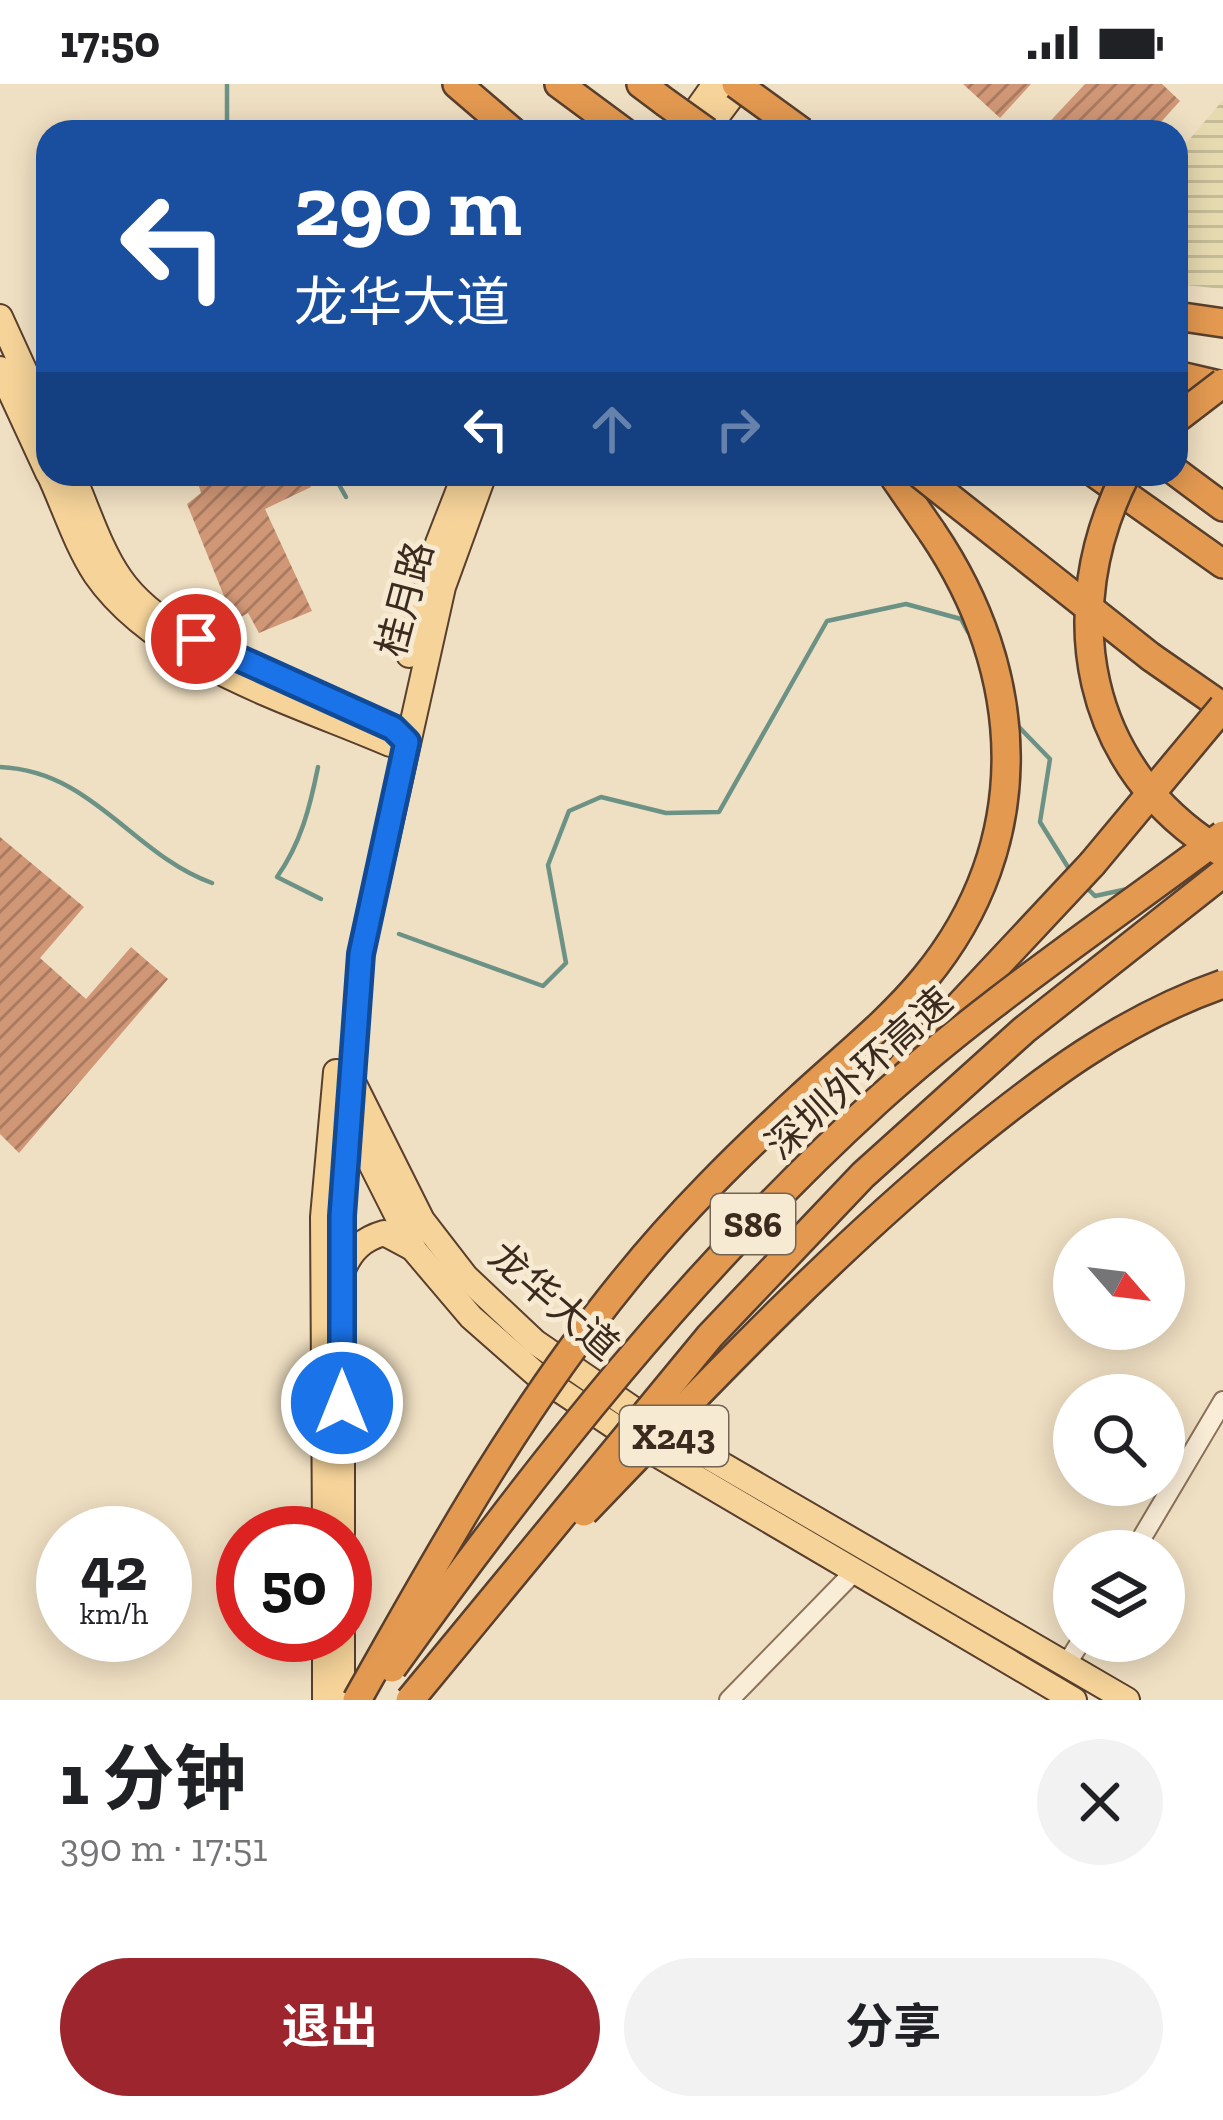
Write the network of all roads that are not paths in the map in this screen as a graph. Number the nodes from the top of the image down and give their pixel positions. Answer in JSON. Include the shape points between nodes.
{"nodes":[{"id":1,"x":457,"y":84,"type":"edge"},
{"id":2,"x":559,"y":84,"type":"edge"},
{"id":3,"x":641,"y":84,"type":"edge"},
{"id":4,"x":715,"y":84,"type":"edge"},
{"id":5,"x":739,"y":84,"type":"edge"},
{"id":6,"x":499,"y":120,"type":"edge"},
{"id":7,"x":608,"y":120,"type":"edge"},
{"id":8,"x":689,"y":120,"type":"edge"},
{"id":9,"x":690,"y":120,"type":"edge"},
{"id":10,"x":714,"y":120,"type":"edge"},
{"id":11,"x":786,"y":120,"type":"edge"},
{"id":12,"x":0,"y":317,"type":"edge"},
{"id":13,"x":1188,"y":318,"type":"edge"},
{"id":14,"x":1223,"y":322,"type":"edge"},
{"id":15,"x":0,"y":369,"type":"edge"},
{"id":16,"x":1188,"y":377,"type":"edge"},
{"id":17,"x":1223,"y":384,"type":"edge"},
{"id":18,"x":36,"y":396,"type":"edge"},
{"id":19,"x":1188,"y":409,"type":"edge"},
{"id":20,"x":36,"y":447,"type":"edge"},
{"id":21,"x":1188,"y":481,"type":"edge"},
{"id":22,"x":54,"y":486,"type":"edge"},
{"id":23,"x":77,"y":486,"type":"edge"},
{"id":24,"x":461,"y":486,"type":"edge"},
{"id":25,"x":480,"y":486,"type":"edge"},
{"id":26,"x":900,"y":486,"type":"edge"},
{"id":27,"x":935,"y":486,"type":"edge"},
{"id":28,"x":1113,"y":486,"type":"edge"},
{"id":29,"x":1121,"y":486,"type":"edge"},
{"id":30,"x":1223,"y":507,"type":"edge"},
{"id":31,"x":1223,"y":565,"type":"edge"},
{"id":32,"x":397,"y":738,"type":"junction"},
{"id":33,"x":1223,"y":835,"type":"edge"},
{"id":34,"x":1223,"y":853,"type":"edge"},
{"id":35,"x":1223,"y":873,"type":"edge"},
{"id":36,"x":1223,"y":984,"type":"edge"},
{"id":37,"x":338,"y":1050,"type":"joint"},
{"id":38,"x":343,"y":1084,"type":"junction"},
{"id":39,"x":349,"y":1120,"type":"junction"},
{"id":40,"x":797,"y":1177,"type":"junction"},
{"id":41,"x":415,"y":1250,"type":"junction"},
{"id":42,"x":342,"y":1273,"type":"junction"},
{"id":43,"x":1223,"y":1401,"type":"edge"},
{"id":44,"x":325,"y":1506,"type":"edge"},
{"id":45,"x":342,"y":1506,"type":"edge"},
{"id":46,"x":1146,"y":1530,"type":"edge"},
{"id":47,"x":855,"y":1571,"type":"junction"},
{"id":48,"x":325,"y":1662,"type":"edge"},
{"id":49,"x":342,"y":1662,"type":"edge"},
{"id":50,"x":1068,"y":1662,"type":"edge"},
{"id":51,"x":1066,"y":1665,"type":"junction"},
{"id":52,"x":427,"y":1675,"type":"junction"},
{"id":53,"x":325,"y":1700,"type":"edge"},
{"id":54,"x":342,"y":1700,"type":"edge"},
{"id":55,"x":357,"y":1700,"type":"edge"},
{"id":56,"x":370,"y":1700,"type":"edge"},
{"id":57,"x":410,"y":1700,"type":"edge"},
{"id":58,"x":729,"y":1700,"type":"edge"},
{"id":59,"x":1074,"y":1700,"type":"edge"},
{"id":60,"x":1127,"y":1700,"type":"edge"}],
"edges":[{"from":1,"to":6,"type":"highway"},
{"from":2,"to":7,"type":"highway"},
{"from":3,"to":9,"type":"highway","bridge":true},
{"from":4,"to":8,"type":"main road"},
{"from":5,"to":10,"type":"main road"},
{"from":5,"to":11,"type":"highway","bridge":true},
{"from":12,"to":18,"type":"main road"},
{"from":13,"to":14,"type":"highway"},
{"from":15,"to":20,"type":"main road"},
{"from":16,"to":17,"type":"highway"},
{"from":17,"to":19,"type":"highway","bridge":true},
{"from":21,"to":30,"type":"highway"},
{"from":22,"to":32,"type":"main road","via":[[94,573],[145,626],[226,674]]},
{"from":23,"to":32,"type":"main road","via":[[120,579],[157,614]]},
{"from":24,"to":32,"type":"main road","name":"桂月路","via":[[424,590]]},
{"from":25,"to":32,"type":"main road","name":"桂月路"},
{"from":26,"to":55,"type":"highway","bridge":true,"via":[[976,607],[1002,691],[1006,778],[972,904],[925,978],[723,1168],[593,1320],[479,1485]]},
{"from":27,"to":40,"type":"highway","bridge":true,"via":[[1223,707],[1092,864]]},
{"from":28,"to":31,"type":"highway"},
{"from":29,"to":34,"type":"highway","bridge":true,"via":[[1089,590],[1098,695],[1134,773],[1172,817]]},
{"from":32,"to":37,"type":"main road","name":"桂月路","via":[[346,950]]},
{"from":32,"to":38,"type":"main road","name":"桂月路"},
{"from":33,"to":40,"type":"highway","name":"深圳外环高速","number":"S86","bridge":true,"via":[[945,1042]]},
{"from":35,"to":52,"type":"highway","name":"深圳外环高速","number":"S86","bridge":true,"via":[[1024,1030],[863,1175],[710,1336]]},
{"from":36,"to":52,"type":"highway","bridge":true,"via":[[1078,1054],[904,1193],[762,1327]]},
{"from":37,"to":38,"type":"main road","name":"龙华大道","number":"X243"},
{"from":38,"to":39,"type":"main road","name":"桂月路"},
{"from":38,"to":44,"type":"main road","name":"桂月路","via":[[323,1217]]},
{"from":38,"to":51,"type":"main road","name":"龙华大道","number":"X243","via":[[422,1220],[466,1277],[535,1342],[671,1435]]},
{"from":39,"to":41,"type":"main road","name":"龙华大道","number":"X243"},
{"from":39,"to":42,"type":"main road","name":"桂月路"},
{"from":40,"to":56,"type":"highway","name":"深圳外环高速","number":"S86","bridge":true,"via":[[558,1447]]},
{"from":41,"to":42,"type":"main road","via":[[384,1233],[370,1237]]},
{"from":41,"to":47,"type":"main road","name":"龙华大道","number":"X243","via":[[471,1317],[537,1375]]},
{"from":42,"to":45,"type":"main road","name":"桂月路"},
{"from":43,"to":46,"type":"street"},
{"from":47,"to":58,"type":"street"},
{"from":47,"to":59,"type":"main road","name":"龙华大道","number":"X243"},
{"from":48,"to":53,"type":"main road"},
{"from":49,"to":54,"type":"main road"},
{"from":50,"to":51,"type":"street"},
{"from":51,"to":60,"type":"main road","name":"龙华大道","number":"X243"},
{"from":52,"to":57,"type":"highway","name":"深圳外环高速","number":"S86","bridge":true}]}
